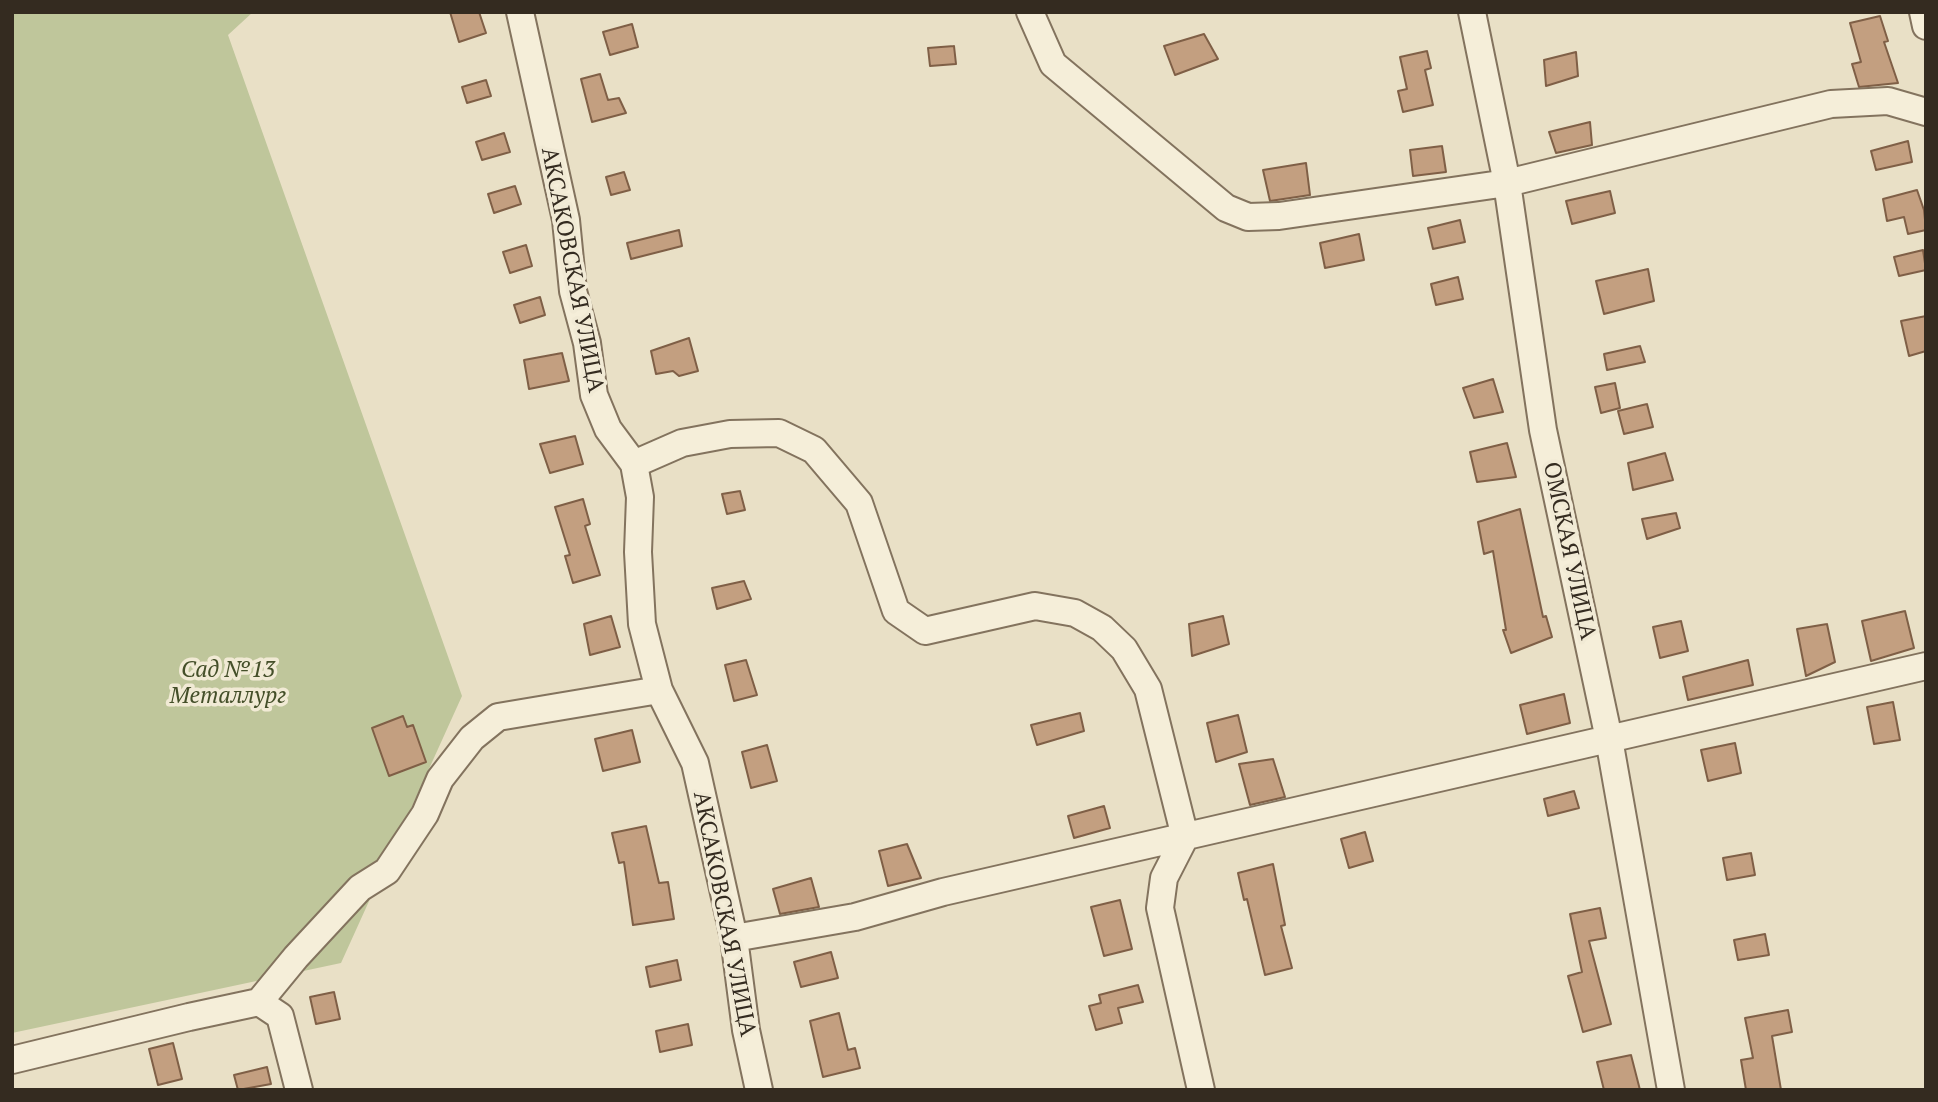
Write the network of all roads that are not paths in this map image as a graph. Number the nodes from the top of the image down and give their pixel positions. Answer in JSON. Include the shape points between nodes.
{"nodes":[{"id":1,"x":520,"y":12,"type":"edge"},
{"id":2,"x":1030,"y":12,"type":"edge"},
{"id":3,"x":1472,"y":12,"type":"edge"},
{"id":4,"x":1923,"y":12,"type":"edge"},
{"id":5,"x":1926,"y":26,"type":"edge"},
{"id":6,"x":1926,"y":112,"type":"edge"},
{"id":7,"x":1507,"y":183,"type":"junction"},
{"id":8,"x":634,"y":464,"type":"junction"},
{"id":9,"x":1926,"y":666,"type":"edge"},
{"id":10,"x":659,"y":690,"type":"junction"},
{"id":11,"x":1609,"y":739,"type":"junction"},
{"id":12,"x":1185,"y":837,"type":"junction"},
{"id":13,"x":734,"y":938,"type":"junction"},
{"id":14,"x":259,"y":1002,"type":"junction"},
{"id":15,"x":12,"y":1060,"type":"edge"},
{"id":16,"x":299,"y":1090,"type":"edge"},
{"id":17,"x":759,"y":1090,"type":"edge"},
{"id":18,"x":1201,"y":1090,"type":"edge"},
{"id":19,"x":1671,"y":1090,"type":"edge"}],
"edges":[{"from":1,"to":8,"type":"street","name":"АКСАКОВСКАЯ УЛИЦА","via":[[565,220],[573,291],[594,395],[608,429]]},
{"from":2,"to":7,"type":"street","via":[[1053,64],[1226,208],[1248,217]]},
{"from":3,"to":7,"type":"street","name":"ОМСКАЯ УЛИЦА"},
{"from":4,"to":5,"type":"street"},
{"from":6,"to":7,"type":"street","via":[[1888,101],[1831,104]]},
{"from":7,"to":11,"type":"street","name":"ОМСКАЯ УЛИЦА","via":[[1543,430]]},
{"from":8,"to":10,"type":"street","name":"АКСАКОВСКАЯ УЛИЦА","via":[[640,497],[642,625]]},
{"from":8,"to":12,"type":"street","via":[[682,443],[779,433],[814,450],[859,503],[896,611],[925,631],[1035,606],[1075,613],[1102,628],[1124,649],[1149,689]]},
{"from":9,"to":11,"type":"street"},
{"from":10,"to":13,"type":"street","name":"АКСАКОВСКАЯ УЛИЦА","via":[[695,763]]},
{"from":10,"to":14,"type":"street","via":[[498,718],[472,737],[440,779],[425,814],[387,871],[360,888]]},
{"from":11,"to":12,"type":"street"},
{"from":11,"to":19,"type":"street","name":"ОМСКАЯ УЛИЦА"},
{"from":12,"to":13,"type":"street","via":[[943,892],[855,917]]},
{"from":12,"to":18,"type":"street","via":[[1164,878],[1160,908]]},
{"from":13,"to":17,"type":"street","name":"АКСАКОВСКАЯ УЛИЦА"},
{"from":14,"to":15,"type":"street"},
{"from":14,"to":16,"type":"street","via":[[280,1016]]}]}
